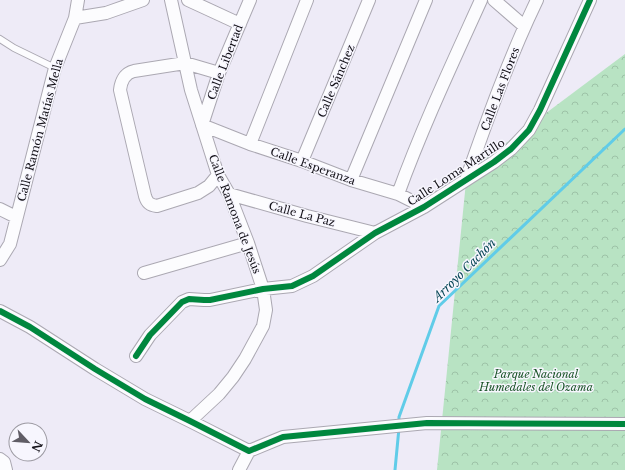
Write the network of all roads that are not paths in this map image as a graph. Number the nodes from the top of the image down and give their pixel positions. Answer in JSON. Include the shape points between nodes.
{"nodes":[{"id":1,"x":78,"y":0,"type":"edge"},
{"id":2,"x":143,"y":0,"type":"edge"},
{"id":3,"x":170,"y":0,"type":"edge"},
{"id":4,"x":188,"y":0,"type":"edge"},
{"id":5,"x":250,"y":0,"type":"edge"},
{"id":6,"x":307,"y":0,"type":"edge"},
{"id":7,"x":369,"y":0,"type":"edge"},
{"id":8,"x":426,"y":0,"type":"edge"},
{"id":9,"x":481,"y":0,"type":"edge"},
{"id":10,"x":494,"y":0,"type":"edge"},
{"id":11,"x":537,"y":0,"type":"edge"},
{"id":12,"x":590,"y":0,"type":"edge"},
{"id":13,"x":75,"y":18,"type":"junction"},
{"id":14,"x":240,"y":24,"type":"junction"},
{"id":15,"x":524,"y":26,"type":"junction"},
{"id":16,"x":0,"y":39,"type":"edge"},
{"id":17,"x":185,"y":62,"type":"junction"},
{"id":18,"x":55,"y":68,"type":"junction"},
{"id":19,"x":219,"y":73,"type":"junction"},
{"id":20,"x":202,"y":125,"type":"junction"},
{"id":21,"x":250,"y":144,"type":"junction"},
{"id":22,"x":302,"y":161,"type":"junction"},
{"id":23,"x":218,"y":175,"type":"junction"},
{"id":24,"x":352,"y":180,"type":"junction"},
{"id":25,"x":466,"y":180,"type":"junction"},
{"id":26,"x":229,"y":194,"type":"junction"},
{"id":27,"x":398,"y":194,"type":"junction"},
{"id":28,"x":424,"y":207,"type":"junction"},
{"id":29,"x":0,"y":209,"type":"edge"},
{"id":30,"x":16,"y":217,"type":"junction"},
{"id":31,"x":374,"y":233,"type":"junction"},
{"id":32,"x":248,"y":242,"type":"junction"},
{"id":33,"x":0,"y":260,"type":"edge"},
{"id":34,"x":144,"y":273,"type":"dead end"},
{"id":35,"x":263,"y":289,"type":"junction"},
{"id":36,"x":0,"y":311,"type":"edge"},
{"id":37,"x":136,"y":356,"type":"dead end"},
{"id":38,"x":190,"y":421,"type":"junction"},
{"id":39,"x":625,"y":424,"type":"edge"},
{"id":40,"x":249,"y":451,"type":"junction"},
{"id":41,"x":0,"y":459,"type":"edge"},
{"id":42,"x":6,"y":470,"type":"edge"},
{"id":43,"x":239,"y":470,"type":"edge"}],
"edges":[{"from":1,"to":13,"type":"street","name":"Calle Ramón Matías Mella"},
{"from":2,"to":13,"type":"street","via":[[106,13]]},
{"from":3,"to":17,"type":"street","name":"Calle Ramona de Jesús"},
{"from":4,"to":14,"type":"street"},
{"from":5,"to":14,"type":"street","name":"Calle Libertad"},
{"from":6,"to":21,"type":"street"},
{"from":7,"to":22,"type":"street","name":"Calle Sánchez"},
{"from":8,"to":24,"type":"street"},
{"from":9,"to":27,"type":"street","via":[[431,110]]},
{"from":10,"to":15,"type":"street"},
{"from":11,"to":15,"type":"street","name":"Calle Las Flores"},
{"from":12,"to":25,"type":"street","name":"Calle Loma Martillo","via":[[529,130],[512,149]]},
{"from":13,"to":18,"type":"street","name":"Calle Ramón Matías Mella"},
{"from":14,"to":19,"type":"street","name":"Calle Libertad"},
{"from":15,"to":25,"type":"street","name":"Calle Las Flores"},
{"from":16,"to":18,"type":"lane"},
{"from":17,"to":19,"type":"street"},
{"from":17,"to":20,"type":"street","name":"Calle Ramona de Jesús"},
{"from":17,"to":23,"type":"street","via":[[129,72],[121,83],[120,90],[146,200],[149,204],[157,206],[198,192],[209,186]]},
{"from":18,"to":30,"type":"street","name":"Calle Ramón Matías Mella"},
{"from":19,"to":20,"type":"street","name":"Calle Libertad"},
{"from":20,"to":21,"type":"street","name":"Calle Esperanza"},
{"from":20,"to":23,"type":"street","name":"Calle Ramona de Jesús"},
{"from":21,"to":22,"type":"street","name":"Calle Esperanza"},
{"from":22,"to":24,"type":"street","name":"Calle Esperanza"},
{"from":23,"to":26,"type":"street","name":"Calle Ramona de Jesús"},
{"from":24,"to":27,"type":"street","name":"Calle Esperanza"},
{"from":25,"to":28,"type":"street","name":"Calle Loma Martillo"},
{"from":26,"to":31,"type":"street","name":"Calle La Paz"},
{"from":26,"to":32,"type":"street","name":"Calle Ramona de Jesús"},
{"from":27,"to":28,"type":"street","name":"Calle Esperanza"},
{"from":28,"to":31,"type":"street","name":"Calle Loma Martillo"},
{"from":29,"to":30,"type":"street"},
{"from":30,"to":33,"type":"street","name":"Calle Ramón Matías Mella","via":[[10,244]]},
{"from":31,"to":35,"type":"street","name":"Calle Loma Martillo","via":[[313,276],[292,286]]},
{"from":32,"to":34,"type":"street"},
{"from":32,"to":35,"type":"street","name":"Calle Ramona de Jesús"},
{"from":35,"to":37,"type":"street","name":"Calle Loma Martillo","via":[[210,300],[189,299],[182,302],[150,335]]},
{"from":35,"to":38,"type":"street","name":"Calle Ramona de Jesús","via":[[266,310],[263,326],[248,354],[233,378]]},
{"from":36,"to":38,"type":"street","via":[[145,399]]},
{"from":38,"to":40,"type":"street"},
{"from":39,"to":40,"type":"street","via":[[427,423],[283,437]]},
{"from":40,"to":43,"type":"street"},
{"from":41,"to":42,"type":"street","via":[[4,462]]}]}
